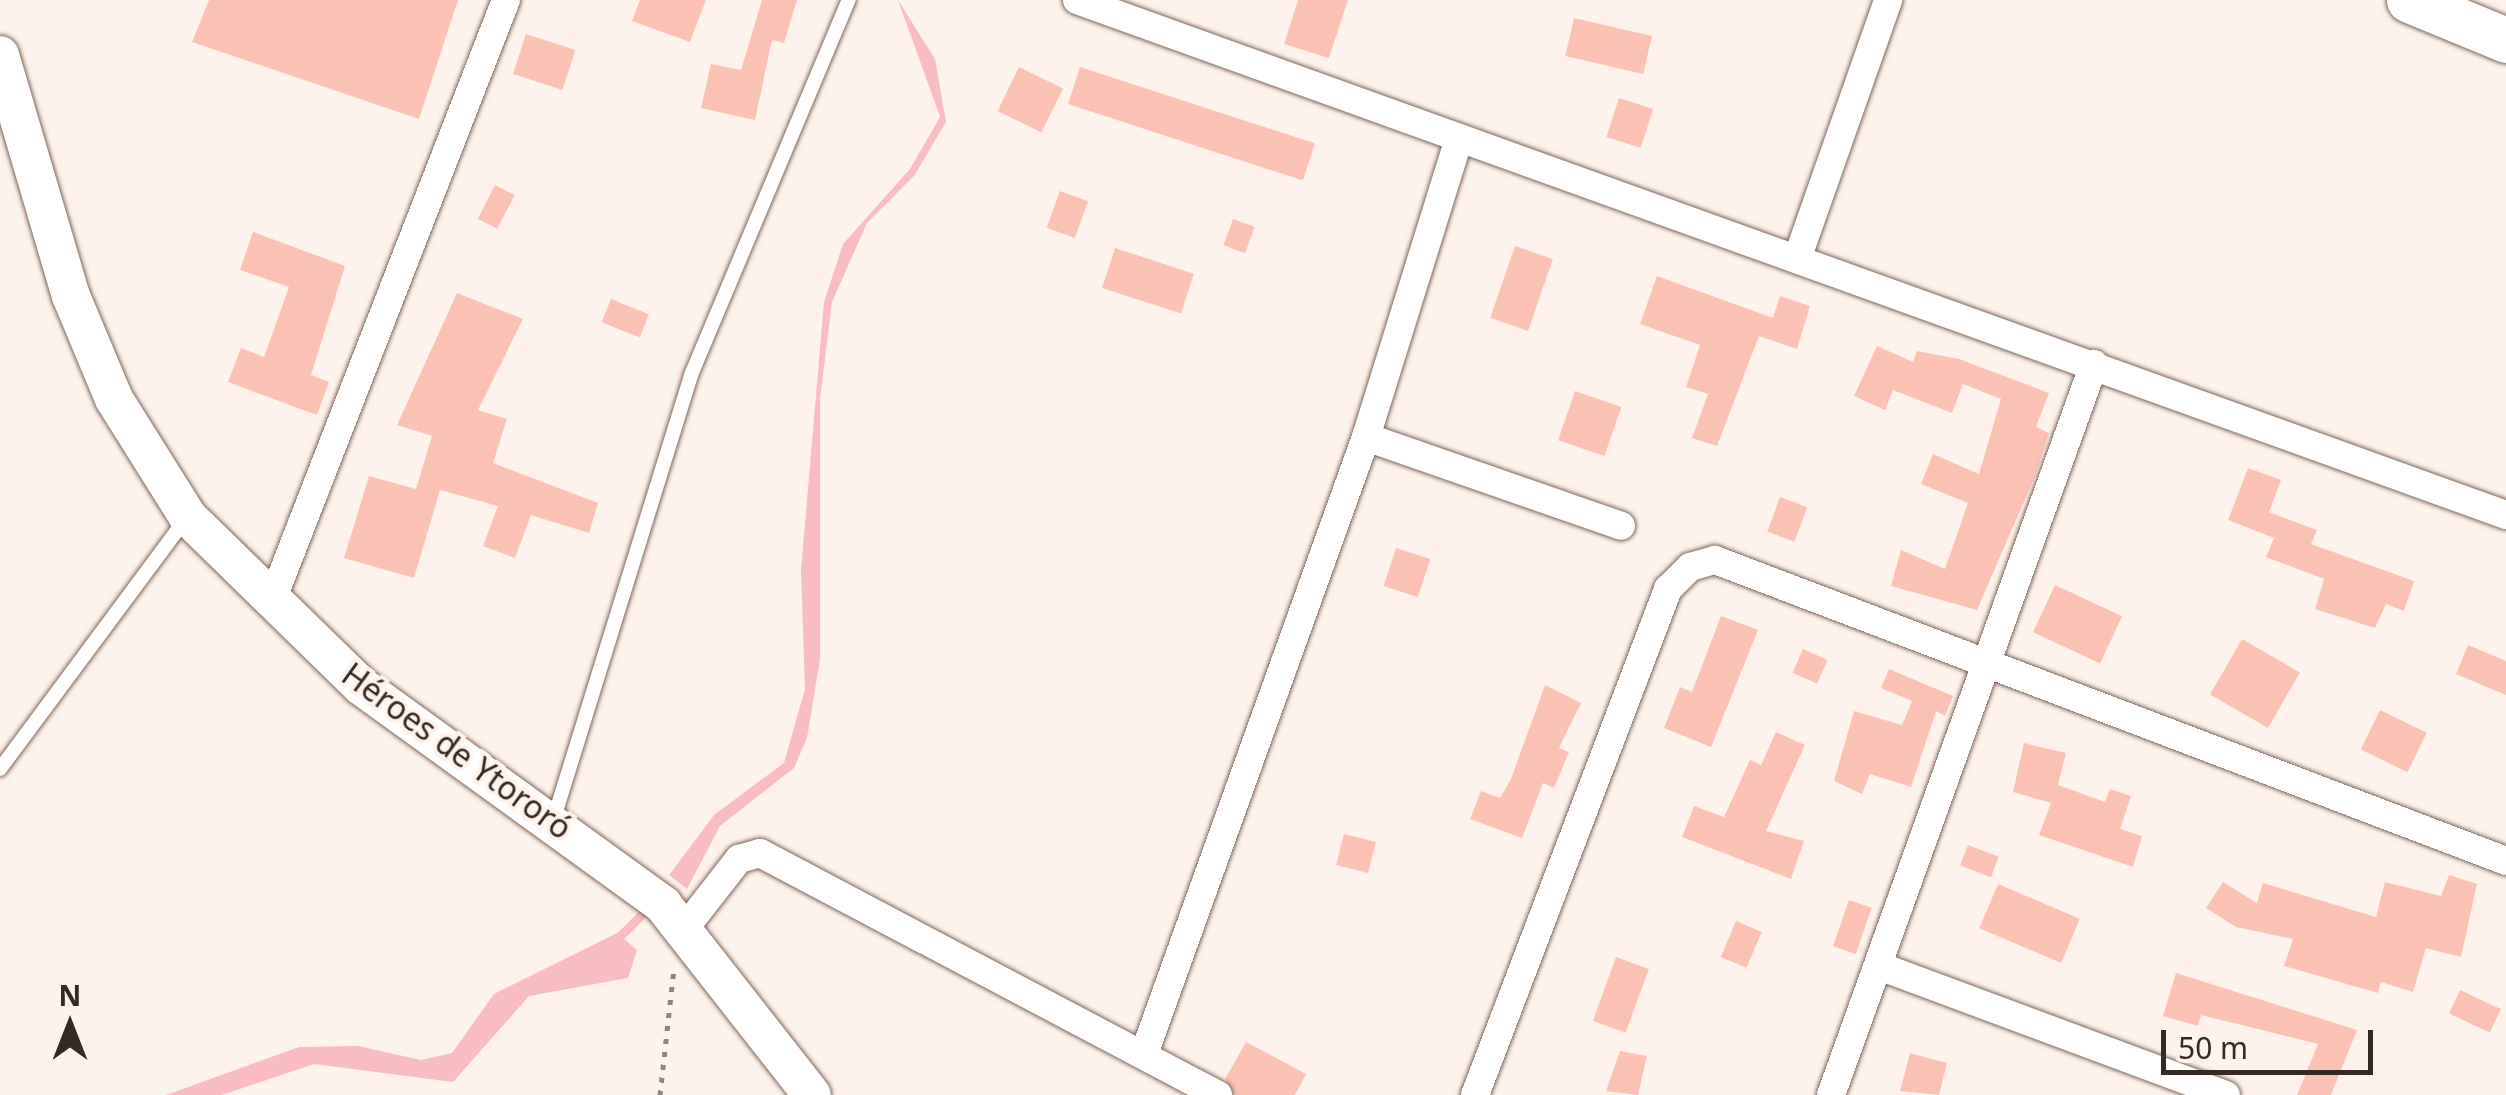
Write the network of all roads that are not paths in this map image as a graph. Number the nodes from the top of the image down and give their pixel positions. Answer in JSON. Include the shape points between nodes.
{"nodes":[{"id":1,"x":506,"y":0,"type":"edge"},
{"id":2,"x":849,"y":0,"type":"edge"},
{"id":3,"x":1077,"y":0,"type":"edge"},
{"id":4,"x":1888,"y":0,"type":"edge"},
{"id":5,"x":2408,"y":0,"type":"edge"},
{"id":6,"x":2506,"y":40,"type":"edge"},
{"id":7,"x":0,"y":55,"type":"edge"},
{"id":8,"x":1458,"y":141,"type":"junction"},
{"id":9,"x":1797,"y":259,"type":"junction"},
{"id":10,"x":2094,"y":364,"type":"junction"},
{"id":11,"x":1366,"y":437,"type":"junction"},
{"id":12,"x":2506,"y":515,"type":"edge"},
{"id":13,"x":188,"y":516,"type":"junction"},
{"id":14,"x":1621,"y":526,"type":"dead end"},
{"id":15,"x":271,"y":603,"type":"junction"},
{"id":16,"x":1984,"y":661,"type":"junction"},
{"id":17,"x":0,"y":769,"type":"edge"},
{"id":18,"x":554,"y":818,"type":"junction"},
{"id":19,"x":2506,"y":861,"type":"edge"},
{"id":20,"x":674,"y":917,"type":"junction"},
{"id":21,"x":1878,"y":966,"type":"junction"},
{"id":22,"x":1144,"y":1054,"type":"junction"},
{"id":23,"x":2183,"y":1088,"type":"edge"},
{"id":24,"x":812,"y":1095,"type":"edge"},
{"id":25,"x":1218,"y":1095,"type":"edge"},
{"id":26,"x":1476,"y":1095,"type":"edge"},
{"id":27,"x":1831,"y":1095,"type":"edge"},
{"id":28,"x":2226,"y":1095,"type":"edge"}],
"edges":[{"from":1,"to":15,"type":"street"},
{"from":2,"to":18,"type":"lane","via":[[691,376]]},
{"from":3,"to":8,"type":"street"},
{"from":4,"to":9,"type":"street"},
{"from":5,"to":6,"type":"highway"},
{"from":7,"to":13,"type":"main road","name":"Héroes de Ytororó","via":[[78,313],[114,398]]},
{"from":8,"to":9,"type":"street"},
{"from":8,"to":11,"type":"street"},
{"from":9,"to":10,"type":"street"},
{"from":10,"to":12,"type":"street"},
{"from":10,"to":16,"type":"street"},
{"from":11,"to":14,"type":"street"},
{"from":11,"to":22,"type":"street"},
{"from":13,"to":15,"type":"main road","name":"Héroes de Ytororó"},
{"from":13,"to":17,"type":"lane"},
{"from":15,"to":18,"type":"main road","name":"Héroes de Ytororó","via":[[439,746]]},
{"from":16,"to":19,"type":"street"},
{"from":16,"to":21,"type":"street"},
{"from":16,"to":26,"type":"street","via":[[1716,560],[1690,568],[1668,590]]},
{"from":18,"to":20,"type":"main road","name":"Héroes de Ytororó"},
{"from":20,"to":22,"type":"street","via":[[739,860],[760,853]]},
{"from":20,"to":24,"type":"main road","name":"Héroes de Ytororó"},
{"from":21,"to":23,"type":"street"},
{"from":21,"to":27,"type":"street"},
{"from":22,"to":25,"type":"street"},
{"from":23,"to":28,"type":"street"}]}
